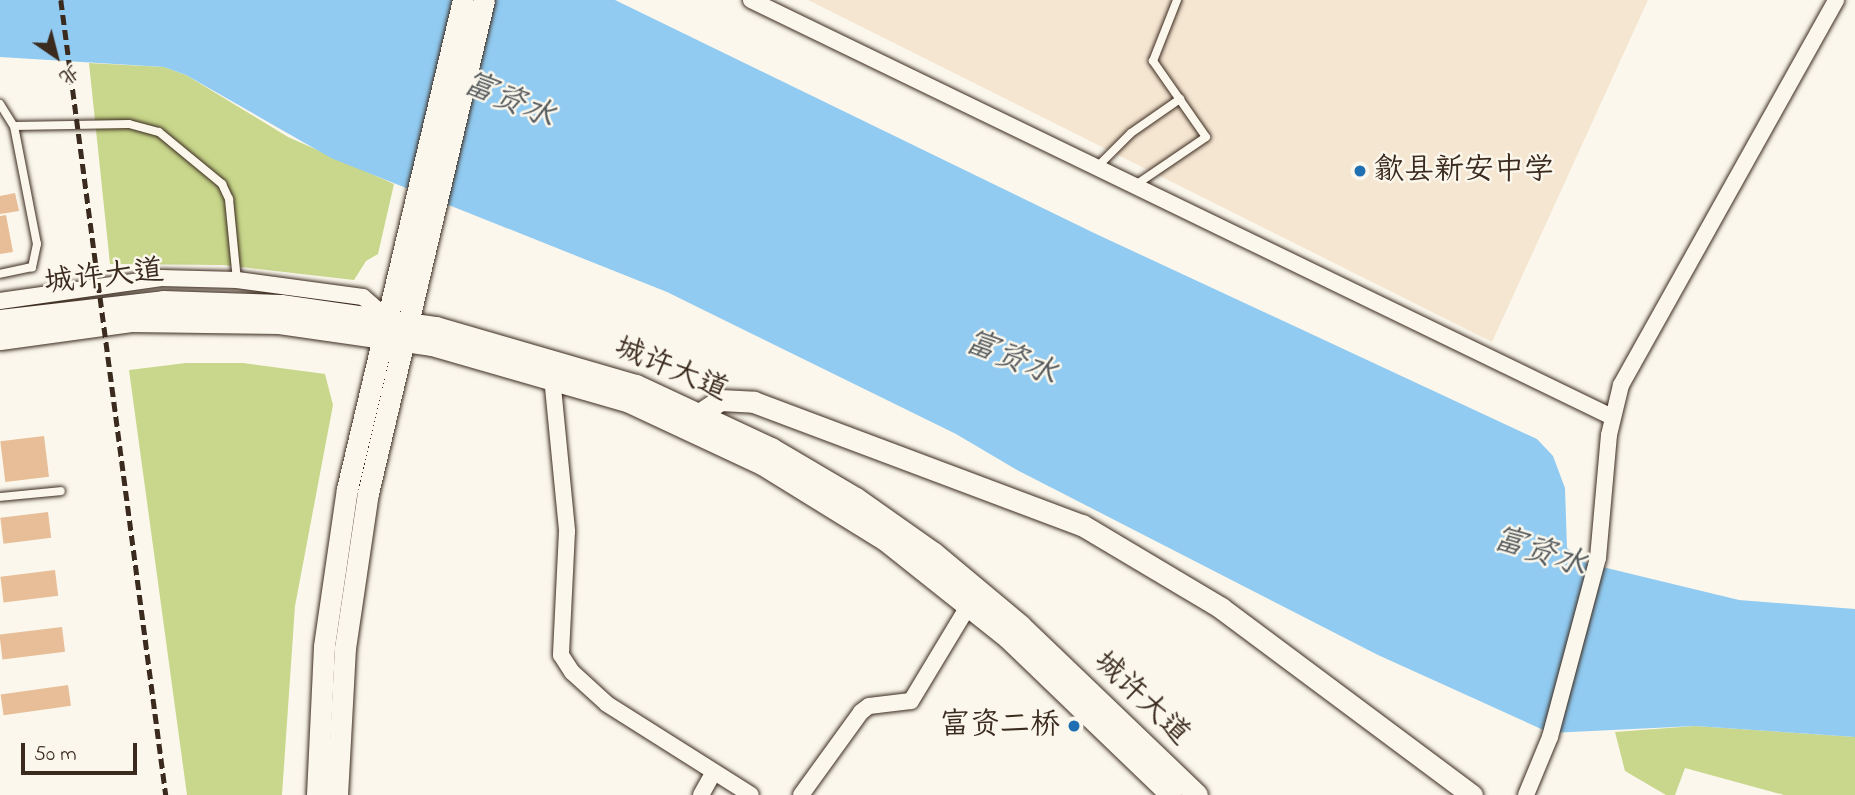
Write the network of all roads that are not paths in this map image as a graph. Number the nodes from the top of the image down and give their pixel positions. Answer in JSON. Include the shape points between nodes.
{"nodes":[{"id":1,"x":463,"y":0,"type":"edge"},
{"id":2,"x":484,"y":0,"type":"edge"},
{"id":3,"x":751,"y":0,"type":"edge"},
{"id":4,"x":1178,"y":0,"type":"edge"},
{"id":5,"x":1836,"y":0,"type":"edge"},
{"id":6,"x":1180,"y":99,"type":"junction"},
{"id":7,"x":0,"y":104,"type":"edge"},
{"id":8,"x":14,"y":126,"type":"junction"},
{"id":9,"x":1096,"y":169,"type":"junction"},
{"id":10,"x":1133,"y":187,"type":"junction"},
{"id":11,"x":419,"y":229,"type":"junction"},
{"id":12,"x":0,"y":274,"type":"edge"},
{"id":13,"x":237,"y":280,"type":"junction"},
{"id":14,"x":0,"y":301,"type":"edge"},
{"id":15,"x":0,"y":320,"type":"edge"},
{"id":16,"x":395,"y":329,"type":"junction"},
{"id":17,"x":0,"y":339,"type":"edge"},
{"id":18,"x":552,"y":377,"type":"junction"},
{"id":19,"x":1612,"y":417,"type":"junction"},
{"id":20,"x":697,"y":422,"type":"junction"},
{"id":21,"x":61,"y":491,"type":"dead end"},
{"id":22,"x":0,"y":497,"type":"edge"},
{"id":23,"x":969,"y":605,"type":"junction"},
{"id":24,"x":714,"y":772,"type":"junction"},
{"id":25,"x":317,"y":795,"type":"edge"},
{"id":26,"x":337,"y":795,"type":"edge"},
{"id":27,"x":701,"y":795,"type":"edge"},
{"id":28,"x":751,"y":795,"type":"edge"},
{"id":29,"x":801,"y":795,"type":"edge"},
{"id":30,"x":1171,"y":795,"type":"edge"},
{"id":31,"x":1197,"y":795,"type":"edge"},
{"id":32,"x":1472,"y":795,"type":"edge"},
{"id":33,"x":1526,"y":795,"type":"edge"}],
"edges":[{"from":1,"to":11,"type":"main road"},
{"from":2,"to":11,"type":"main road"},
{"from":3,"to":9,"type":"street"},
{"from":4,"to":6,"type":"lane","via":[[1153,61]]},
{"from":5,"to":19,"type":"street","via":[[1638,353]]},
{"from":6,"to":9,"type":"lane","via":[[1131,133]]},
{"from":6,"to":10,"type":"lane","via":[[1206,137]]},
{"from":7,"to":8,"type":"lane"},
{"from":8,"to":12,"type":"lane","via":[[37,244],[32,267]]},
{"from":8,"to":13,"type":"lane","via":[[129,124],[159,132],[222,184],[229,199]]},
{"from":9,"to":10,"type":"street"},
{"from":10,"to":19,"type":"street"},
{"from":11,"to":16,"type":"main road"},
{"from":13,"to":14,"type":"street","via":[[161,278]]},
{"from":13,"to":16,"type":"street","via":[[363,297]]},
{"from":15,"to":16,"type":"main road","name":"城许大道","via":[[95,306],[203,300]]},
{"from":16,"to":17,"type":"main road","name":"城许大道","via":[[202,319],[120,322]]},
{"from":16,"to":18,"type":"main road","name":"城许大道"},
{"from":16,"to":20,"type":"main road","name":"城许大道","via":[[591,368]]},
{"from":16,"to":25,"type":"main road","via":[[334,567],[320,701]]},
{"from":16,"to":26,"type":"main road","via":[[351,596]]},
{"from":18,"to":20,"type":"main road","name":"城许大道"},
{"from":18,"to":24,"type":"street","via":[[567,531],[561,655],[572,673],[607,704]]},
{"from":19,"to":33,"type":"street","via":[[1598,558],[1550,737]]},
{"from":20,"to":23,"type":"main road","name":"城许大道","via":[[846,514]]},
{"from":20,"to":31,"type":"main road","name":"城许大道","via":[[815,473],[934,553],[1020,625]]},
{"from":20,"to":32,"type":"main road","via":[[720,400],[754,402],[1092,530],[1221,608]]},
{"from":21,"to":22,"type":"lane"},
{"from":23,"to":29,"type":"street","via":[[911,701],[869,706],[861,712]]},
{"from":23,"to":30,"type":"main road","name":"城许大道"},
{"from":24,"to":27,"type":"street"},
{"from":24,"to":28,"type":"street"}]}
